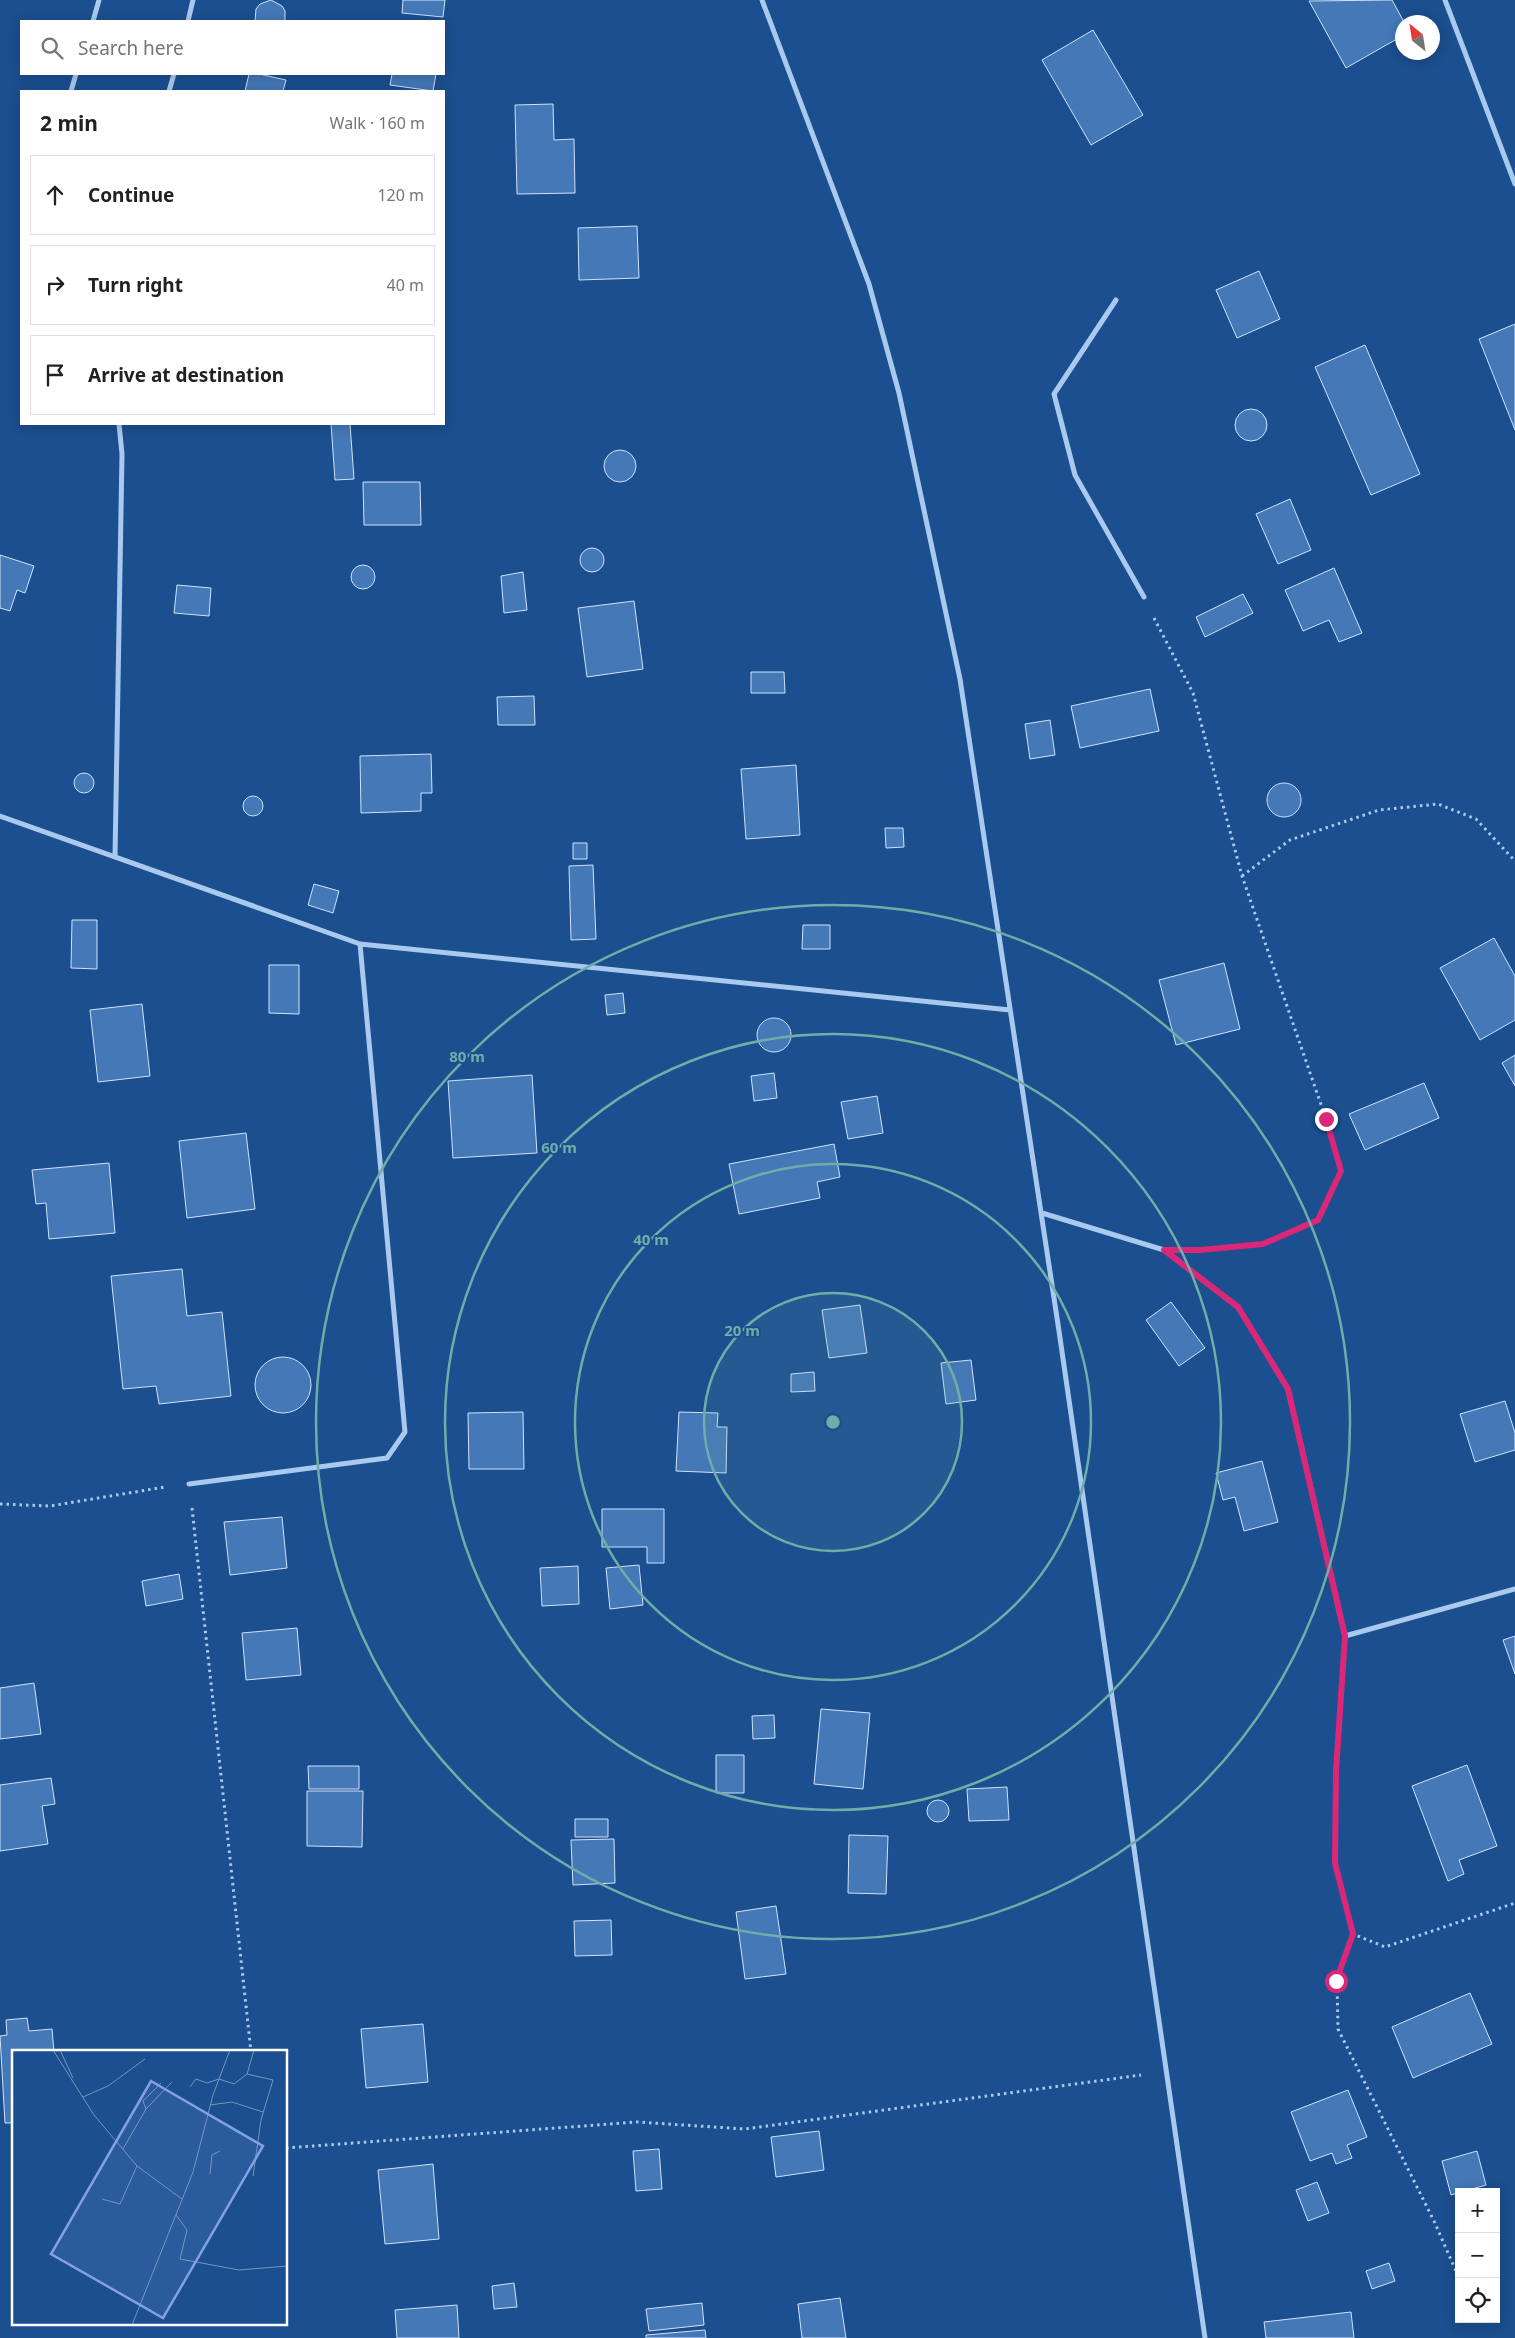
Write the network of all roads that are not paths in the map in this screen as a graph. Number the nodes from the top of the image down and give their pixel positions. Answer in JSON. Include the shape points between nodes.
{"nodes":[{"id":1,"x":99,"y":0,"type":"edge"},
{"id":2,"x":193,"y":0,"type":"edge"},
{"id":3,"x":762,"y":0,"type":"edge"},
{"id":4,"x":1445,"y":0,"type":"edge"},
{"id":5,"x":93,"y":20,"type":"edge"},
{"id":6,"x":188,"y":20,"type":"edge"},
{"id":7,"x":76,"y":75,"type":"edge"},
{"id":8,"x":174,"y":75,"type":"edge"},
{"id":9,"x":71,"y":90,"type":"edge"},
{"id":10,"x":169,"y":90,"type":"edge"},
{"id":11,"x":1515,"y":184,"type":"edge"},
{"id":12,"x":1116,"y":300,"type":"dead end"},
{"id":13,"x":119,"y":425,"type":"edge"},
{"id":14,"x":1144,"y":597,"type":"road end"},
{"id":15,"x":0,"y":816,"type":"edge"},
{"id":16,"x":116,"y":857,"type":"junction"},
{"id":17,"x":360,"y":944,"type":"junction"},
{"id":18,"x":1010,"y":1010,"type":"junction"},
{"id":19,"x":1042,"y":1213,"type":"junction"},
{"id":20,"x":189,"y":1484,"type":"road end"},
{"id":21,"x":1515,"y":1589,"type":"edge"},
{"id":22,"x":1205,"y":2338,"type":"edge"}],
"edges":[{"from":1,"to":5,"type":"street"},
{"from":2,"to":6,"type":"street"},
{"from":3,"to":18,"type":"street","via":[[869,284],[899,393],[960,679]]},
{"from":4,"to":11,"type":"street"},
{"from":7,"to":9,"type":"street"},
{"from":8,"to":10,"type":"street"},
{"from":12,"to":14,"type":"street","via":[[1054,394],[1075,475]]},
{"from":13,"to":16,"type":"street","via":[[122,454]]},
{"from":15,"to":16,"type":"street"},
{"from":16,"to":17,"type":"street"},
{"from":17,"to":18,"type":"street"},
{"from":17,"to":20,"type":"street","via":[[405,1432],[387,1458]]},
{"from":18,"to":19,"type":"street"},
{"from":19,"to":21,"type":"street","via":[[1164,1250],[1238,1307],[1288,1389],[1345,1636]]},
{"from":19,"to":22,"type":"street"}]}
